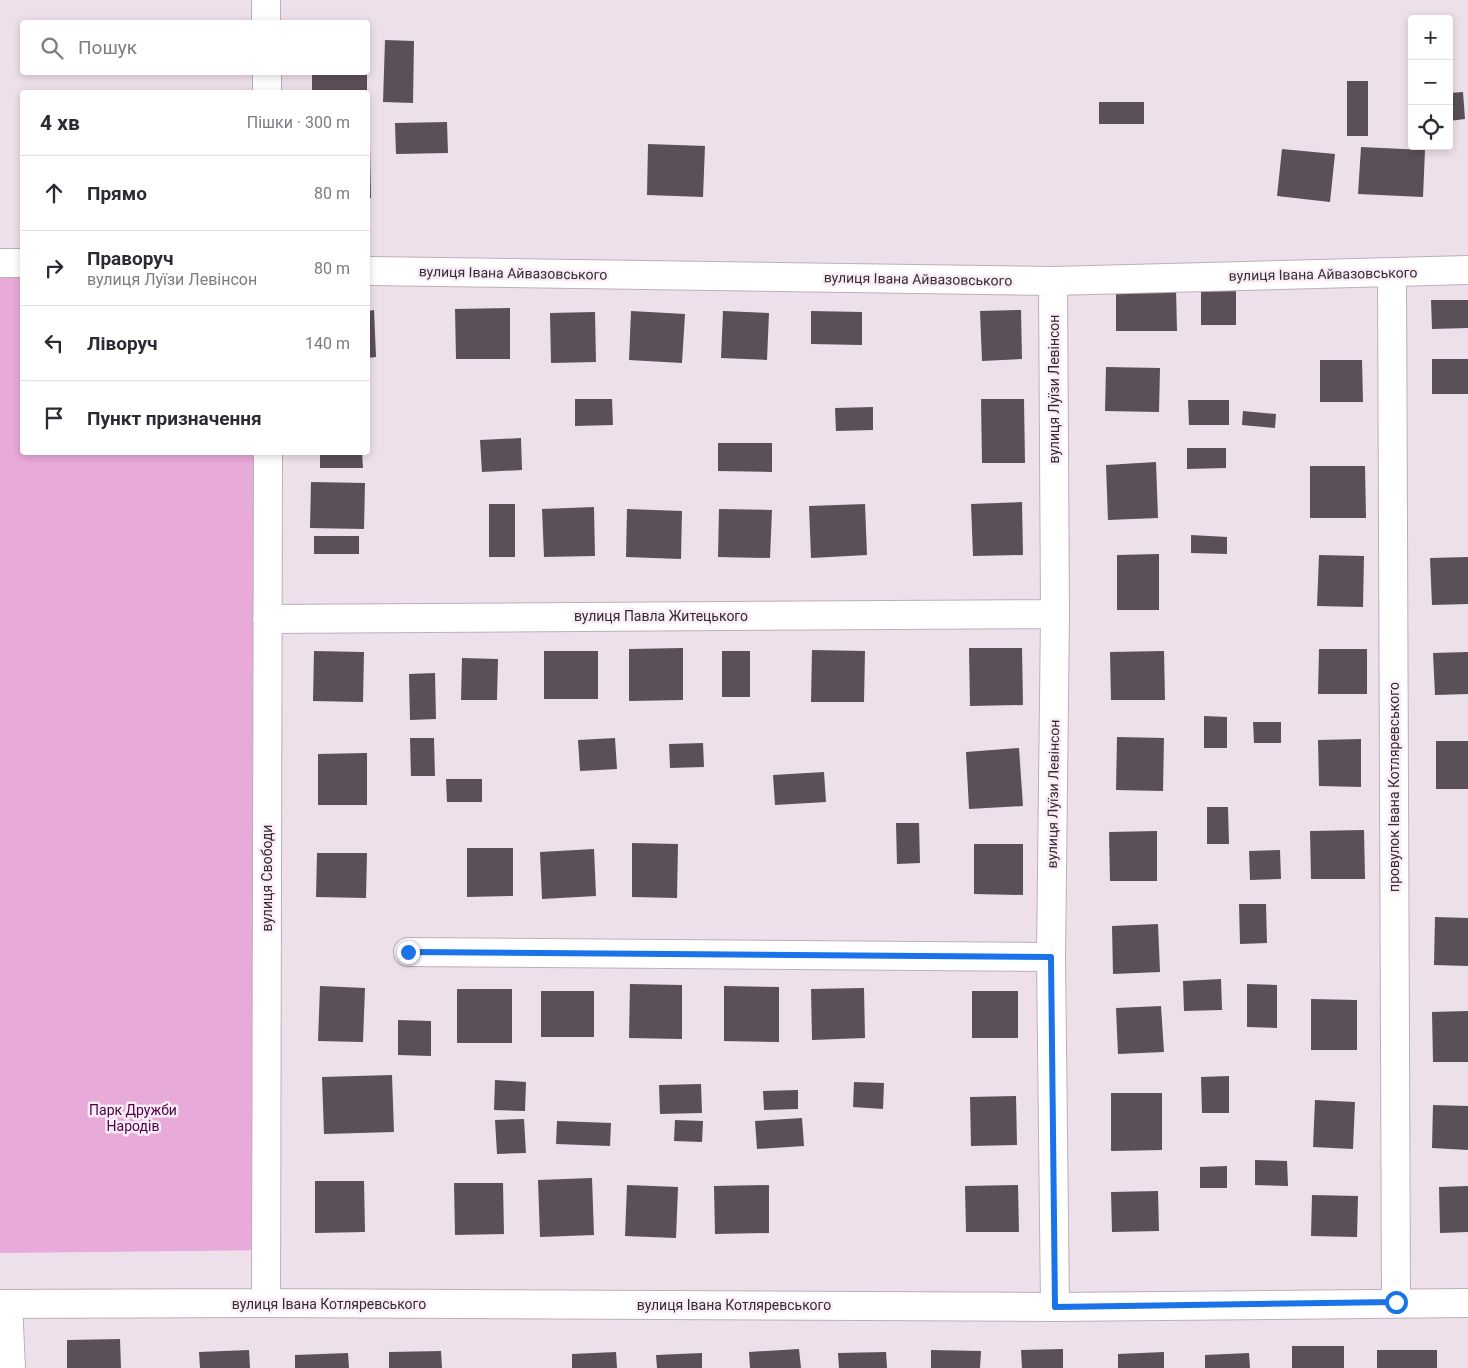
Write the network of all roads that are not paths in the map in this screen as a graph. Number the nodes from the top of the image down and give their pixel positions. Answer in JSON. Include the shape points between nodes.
{"nodes":[{"id":1,"x":266,"y":0,"type":"edge"},
{"id":2,"x":266,"y":20,"type":"edge"},
{"id":3,"x":266,"y":75,"type":"edge"},
{"id":4,"x":267,"y":90,"type":"edge"},
{"id":5,"x":0,"y":263,"type":"edge"},
{"id":6,"x":20,"y":263,"type":"edge"},
{"id":7,"x":1468,"y":270,"type":"edge"},
{"id":8,"x":370,"y":271,"type":"edge"},
{"id":9,"x":1392,"y":272,"type":"junction"},
{"id":10,"x":1053,"y":280,"type":"junction"},
{"id":11,"x":268,"y":455,"type":"edge"},
{"id":12,"x":1055,"y":614,"type":"junction"},
{"id":13,"x":267,"y":619,"type":"junction"},
{"id":14,"x":408,"y":952,"type":"dead end"},
{"id":15,"x":1051,"y":957,"type":"junction"},
{"id":16,"x":1396,"y":1302,"type":"junction"},
{"id":17,"x":266,"y":1303,"type":"junction"},
{"id":18,"x":1468,"y":1303,"type":"edge"},
{"id":19,"x":4,"y":1304,"type":"edge"},
{"id":20,"x":1055,"y":1307,"type":"junction"},
{"id":21,"x":11,"y":1368,"type":"edge"}],
"edges":[{"from":1,"to":2,"type":"street"},
{"from":3,"to":4,"type":"street"},
{"from":5,"to":6,"type":"street"},
{"from":7,"to":9,"type":"street","name":"вулиця Івана Айвазовського"},
{"from":8,"to":10,"type":"street","name":"вулиця Івана Айвазовського"},
{"from":9,"to":10,"type":"street","name":"вулиця Івана Айвазовського"},
{"from":9,"to":16,"type":"street","name":"провулок Івана Котляревського"},
{"from":10,"to":12,"type":"street","name":"вулиця Луїзи Левінсон"},
{"from":11,"to":13,"type":"street","name":"вулиця Свободи"},
{"from":12,"to":13,"type":"street","name":"вулиця Павла Житецького"},
{"from":12,"to":15,"type":"street","name":"вулиця Луїзи Левінсон"},
{"from":13,"to":17,"type":"street","name":"вулиця Свободи"},
{"from":14,"to":15,"type":"street"},
{"from":15,"to":20,"type":"street","name":"вулиця Луїзи Левінсон"},
{"from":16,"to":18,"type":"street","name":"вулиця Івана Котляревського"},
{"from":16,"to":20,"type":"street","name":"вулиця Івана Котляревського"},
{"from":17,"to":19,"type":"street","name":"вулиця Івана Котляревського"},
{"from":17,"to":20,"type":"street","name":"вулиця Івана Котляревського"},
{"from":19,"to":21,"type":"street"}]}
